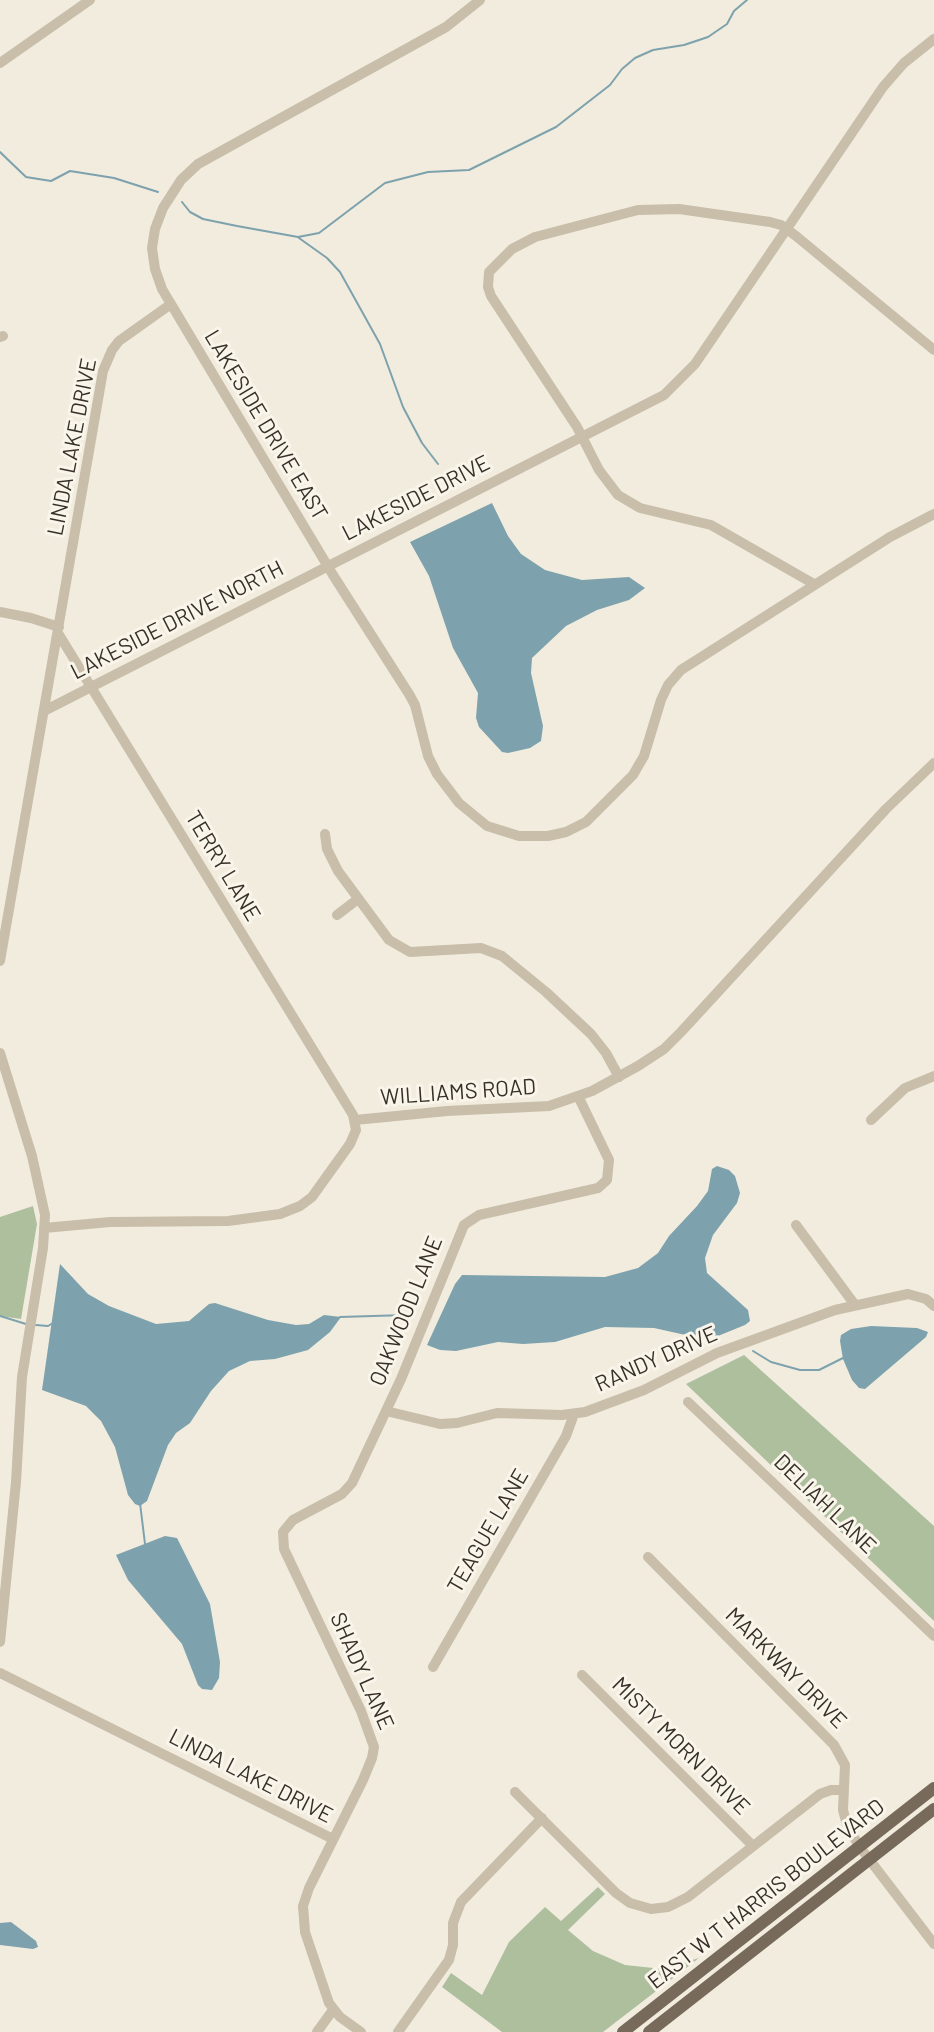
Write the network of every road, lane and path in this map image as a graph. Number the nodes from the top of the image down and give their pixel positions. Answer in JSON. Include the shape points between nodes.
{"nodes":[{"id":1,"x":90,"y":0,"type":"edge"},
{"id":2,"x":480,"y":0,"type":"edge"},
{"id":3,"x":934,"y":39,"type":"edge"},
{"id":4,"x":0,"y":63,"type":"edge"},
{"id":5,"x":787,"y":228,"type":"junction"},
{"id":6,"x":171,"y":304,"type":"junction"},
{"id":7,"x":934,"y":350,"type":"edge"},
{"id":8,"x":582,"y":437,"type":"junction"},
{"id":9,"x":934,"y":514,"type":"edge"},
{"id":10,"x":327,"y":566,"type":"junction"},
{"id":11,"x":814,"y":584,"type":"junction"},
{"id":12,"x":0,"y":612,"type":"edge"},
{"id":13,"x":58,"y":630,"type":"junction"},
{"id":14,"x":91,"y":686,"type":"junction"},
{"id":15,"x":44,"y":711,"type":"junction"},
{"id":16,"x":934,"y":763,"type":"edge"},
{"id":17,"x":325,"y":834,"type":"dead end"},
{"id":18,"x":358,"y":899,"type":"junction"},
{"id":19,"x":337,"y":915,"type":"dead end"},
{"id":20,"x":0,"y":961,"type":"edge"},
{"id":21,"x":0,"y":1053,"type":"edge"},
{"id":22,"x":934,"y":1076,"type":"edge"},
{"id":23,"x":619,"y":1077,"type":"junction"},
{"id":24,"x":578,"y":1096,"type":"junction"},
{"id":25,"x":355,"y":1120,"type":"junction"},
{"id":26,"x":871,"y":1120,"type":"dead end"},
{"id":27,"x":796,"y":1225,"type":"dead end"},
{"id":28,"x":44,"y":1228,"type":"junction"},
{"id":29,"x":855,"y":1305,"type":"junction"},
{"id":30,"x":934,"y":1306,"type":"edge"},
{"id":31,"x":688,"y":1402,"type":"dead end"},
{"id":32,"x":386,"y":1411,"type":"junction"},
{"id":33,"x":574,"y":1414,"type":"junction"},
{"id":34,"x":293,"y":1520,"type":"joint"},
{"id":35,"x":648,"y":1557,"type":"dead end"},
{"id":36,"x":934,"y":1636,"type":"edge"},
{"id":37,"x":0,"y":1642,"type":"edge"},
{"id":38,"x":433,"y":1667,"type":"dead end"},
{"id":39,"x":0,"y":1673,"type":"edge"},
{"id":40,"x":582,"y":1675,"type":"dead end"},
{"id":41,"x":934,"y":1788,"type":"edge"},
{"id":42,"x":844,"y":1790,"type":"junction"},
{"id":43,"x":515,"y":1792,"type":"dead end"},
{"id":44,"x":934,"y":1809,"type":"edge"},
{"id":45,"x":542,"y":1818,"type":"junction"},
{"id":46,"x":333,"y":1839,"type":"junction"},
{"id":47,"x":753,"y":1846,"type":"junction"},
{"id":48,"x":859,"y":1846,"type":"junction"},
{"id":49,"x":869,"y":1859,"type":"junction"},
{"id":50,"x":934,"y":1944,"type":"edge"},
{"id":51,"x":333,"y":2010,"type":"junction"},
{"id":52,"x":317,"y":2032,"type":"edge"},
{"id":53,"x":361,"y":2032,"type":"edge"},
{"id":54,"x":398,"y":2032,"type":"edge"},
{"id":55,"x":623,"y":2032,"type":"edge"},
{"id":56,"x":649,"y":2032,"type":"edge"}],
"edges":[{"from":1,"to":4,"type":"street"},
{"from":2,"to":6,"type":"street","via":[[446,27],[192,169],[163,208],[153,237],[155,269]]},
{"from":3,"to":5,"type":"street","name":"LAKESIDE DRIVE","via":[[883,87]]},
{"from":5,"to":7,"type":"street"},
{"from":5,"to":8,"type":"street","name":"LAKESIDE DRIVE","via":[[674,387]]},
{"from":5,"to":8,"type":"street","via":[[704,211],[638,210],[535,237],[493,266],[487,279],[491,296]]},
{"from":6,"to":10,"type":"street","name":"LAKESIDE DRIVE EAST"},
{"from":6,"to":13,"type":"street","name":"LINDA LAKE DRIVE","via":[[129,332],[106,361]]},
{"from":8,"to":10,"type":"street","name":"LAKESIDE DRIVE"},
{"from":8,"to":11,"type":"street","via":[[609,485],[625,501],[711,525]]},
{"from":9,"to":11,"type":"street","name":"LAKESIDE DRIVE"},
{"from":10,"to":11,"type":"street","name":"LAKESIDE DRIVE","via":[[409,694],[428,756],[448,790],[487,826],[533,837],[575,828],[597,813],[641,763],[661,700],[676,675]]},
{"from":10,"to":14,"type":"street","name":"LAKESIDE DRIVE NORTH"},
{"from":12,"to":13,"type":"street"},
{"from":13,"to":14,"type":"street","name":"TERRY LANE"},
{"from":13,"to":15,"type":"street","name":"LINDA LAKE DRIVE"},
{"from":14,"to":15,"type":"street","name":"LAKESIDE DRIVE NORTH"},
{"from":14,"to":25,"type":"street","name":"TERRY LANE"},
{"from":15,"to":20,"type":"street","name":"LINDA LAKE DRIVE"},
{"from":16,"to":23,"type":"street","name":"WILLIAMS ROAD","via":[[681,1032]]},
{"from":17,"to":18,"type":"street","via":[[331,859]]},
{"from":18,"to":19,"type":"street"},
{"from":18,"to":23,"type":"street","via":[[401,949],[419,953],[481,948],[502,956],[591,1034]]},
{"from":21,"to":28,"type":"street","via":[[32,1156]]},
{"from":22,"to":26,"type":"street","via":[[905,1088]]},
{"from":23,"to":24,"type":"street","name":"WILLIAMS ROAD"},
{"from":24,"to":25,"type":"street","name":"WILLIAMS ROAD","via":[[532,1108]]},
{"from":24,"to":32,"type":"street","name":"OAKWOOD LANE","via":[[606,1152],[607,1180],[598,1188],[479,1215],[464,1225]]},
{"from":25,"to":28,"type":"street","name":"WILLIAMS ROAD","via":[[350,1144],[312,1197],[292,1210],[228,1221]]},
{"from":27,"to":29,"type":"street"},
{"from":28,"to":37,"type":"street","via":[[20,1397]]},
{"from":29,"to":30,"type":"street","name":"RANDY DRIVE","via":[[908,1294]]},
{"from":29,"to":33,"type":"street","name":"RANDY DRIVE","via":[[755,1338],[621,1400]]},
{"from":31,"to":36,"type":"street","name":"DELIAH LANE"},
{"from":32,"to":33,"type":"street","name":"RANDY DRIVE","via":[[440,1424],[497,1413]]},
{"from":32,"to":34,"type":"street","name":"OAKWOOD LANE","via":[[349,1487]]},
{"from":33,"to":38,"type":"street","name":"TEAGUE LANE"},
{"from":34,"to":46,"type":"street","name":"SHADY LANE","via":[[283,1532],[284,1549],[374,1747]]},
{"from":35,"to":42,"type":"street","name":"MARKWAY DRIVE","via":[[834,1745],[845,1765]]},
{"from":39,"to":46,"type":"street","name":"LINDA LAKE DRIVE"},
{"from":40,"to":47,"type":"street","name":"MISTY MORN DRIVE"},
{"from":41,"to":48,"type":"main road","name":"EAST W T HARRIS BOULEVARD"},
{"from":42,"to":47,"type":"street","via":[[820,1794]]},
{"from":42,"to":48,"type":"street","name":"MARKWAY DRIVE","via":[[845,1820]]},
{"from":43,"to":45,"type":"street"},
{"from":44,"to":49,"type":"main road","name":"EAST W T HARRIS BOULEVARD"},
{"from":45,"to":47,"type":"street","via":[[616,1893],[651,1909],[678,1903]]},
{"from":45,"to":54,"type":"street","via":[[461,1902],[449,1960]]},
{"from":46,"to":51,"type":"street","name":"LINDA LAKE DRIVE","via":[[303,1906],[311,1956]]},
{"from":48,"to":49,"type":"street","name":"MARKWAY DRIVE"},
{"from":48,"to":55,"type":"main road","name":"EAST W T HARRIS BOULEVARD"},
{"from":49,"to":50,"type":"street","name":"MARKWAY DRIVE"},
{"from":49,"to":56,"type":"main road","name":"EAST W T HARRIS BOULEVARD"},
{"from":51,"to":52,"type":"street"},
{"from":51,"to":53,"type":"street","name":"LINDA LAKE DRIVE"}]}
